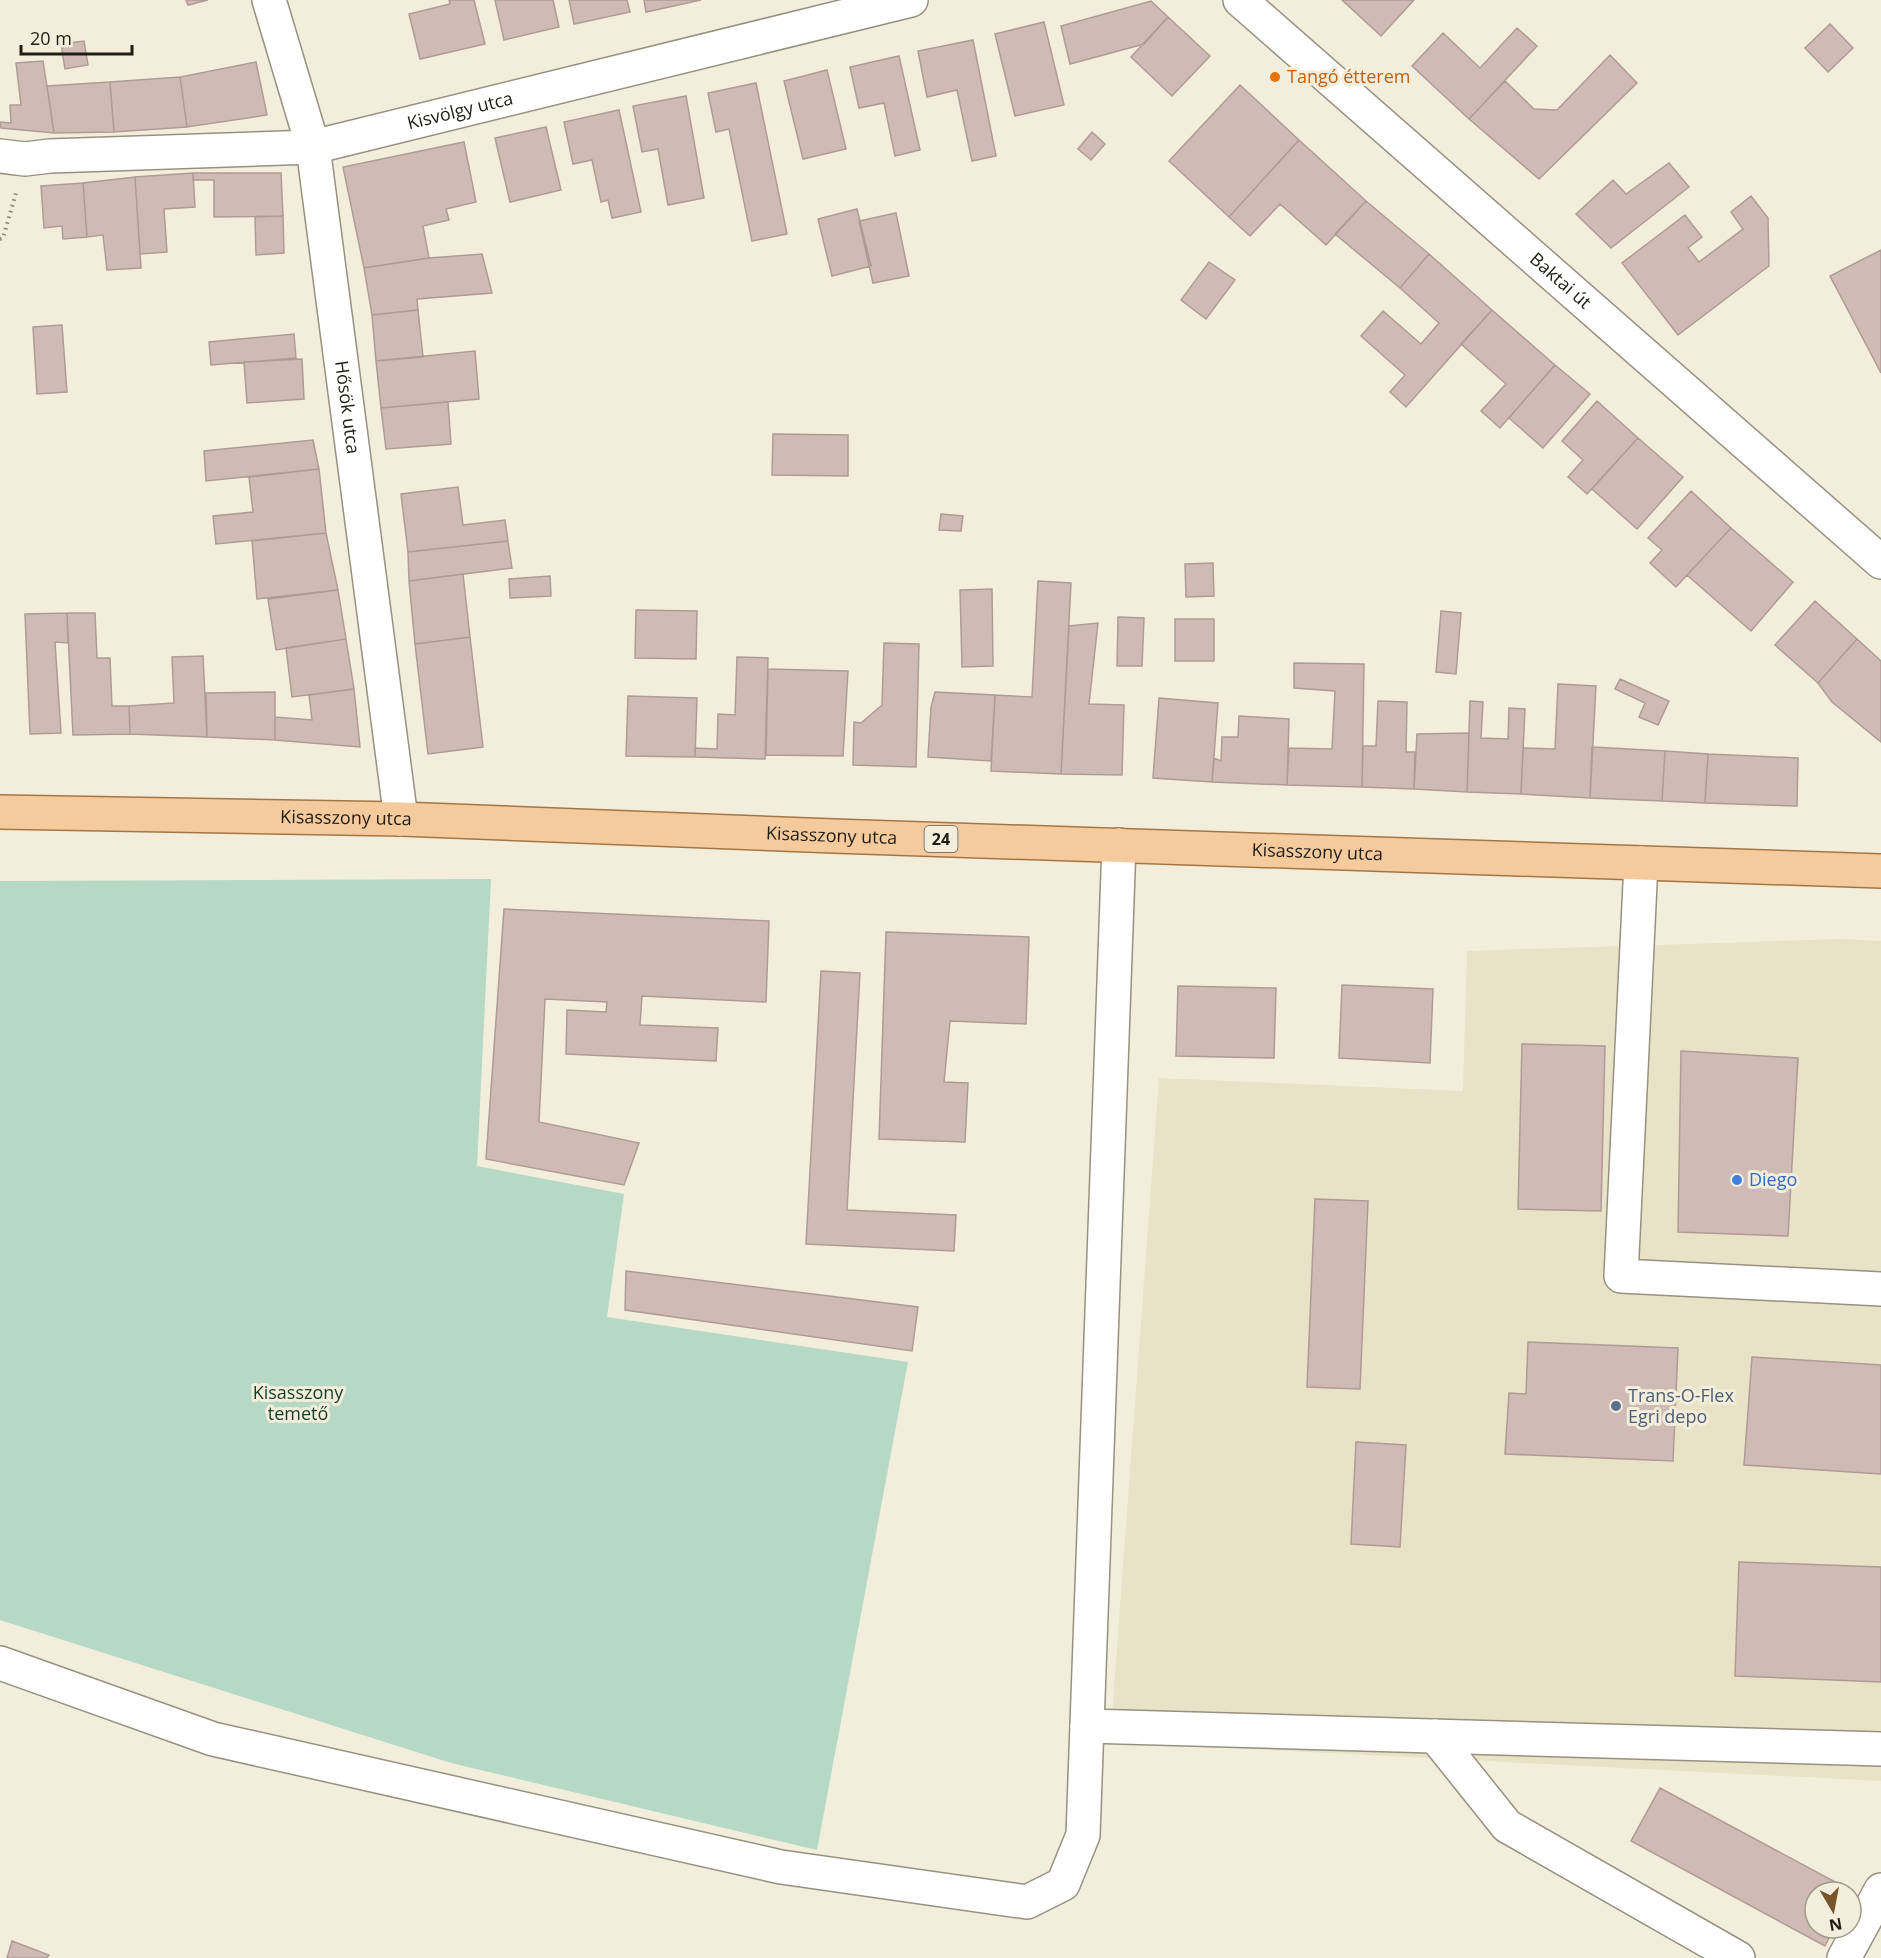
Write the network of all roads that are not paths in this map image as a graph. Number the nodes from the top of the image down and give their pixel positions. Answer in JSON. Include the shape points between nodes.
{"nodes":[{"id":1,"x":269,"y":0,"type":"edge"},
{"id":2,"x":911,"y":0,"type":"edge"},
{"id":3,"x":1240,"y":0,"type":"edge"},
{"id":4,"x":313,"y":147,"type":"junction"},
{"id":5,"x":12,"y":157,"type":"edge"},
{"id":6,"x":1881,"y":561,"type":"edge"},
{"id":7,"x":0,"y":812,"type":"edge"},
{"id":8,"x":401,"y":819,"type":"junction"},
{"id":9,"x":1119,"y":845,"type":"junction"},
{"id":10,"x":1641,"y":863,"type":"junction"},
{"id":11,"x":1881,"y":871,"type":"edge"},
{"id":12,"x":1881,"y":1289,"type":"edge"},
{"id":13,"x":0,"y":1663,"type":"edge"},
{"id":14,"x":1087,"y":1726,"type":"junction"},
{"id":15,"x":1434,"y":1736,"type":"junction"},
{"id":16,"x":1881,"y":1749,"type":"edge"},
{"id":17,"x":1881,"y":1890,"type":"edge"},
{"id":18,"x":1738,"y":1958,"type":"edge"},
{"id":19,"x":1844,"y":1958,"type":"edge"}],
"edges":[{"from":1,"to":4,"type":"street","name":"Hősök utca"},
{"from":2,"to":4,"type":"street","name":"Kisvölgy utca"},
{"from":3,"to":6,"type":"street","name":"Baktai út"},
{"from":4,"to":5,"type":"street","name":"Kisvölgy utca"},
{"from":4,"to":8,"type":"street","name":"Hősök utca"},
{"from":7,"to":8,"type":"main road","name":"Kisasszony utca","number":"24"},
{"from":8,"to":9,"type":"main road","name":"Kisasszony utca","number":"24"},
{"from":9,"to":10,"type":"main road","name":"Kisasszony utca","number":"24"},
{"from":9,"to":14,"type":"street"},
{"from":10,"to":11,"type":"main road","name":"Kisasszony utca","number":"24"},
{"from":10,"to":12,"type":"street","via":[[1621,1276]]},
{"from":13,"to":14,"type":"street","via":[[213,1739],[781,1867],[1027,1902],[1063,1884],[1083,1835]]},
{"from":14,"to":15,"type":"street"},
{"from":15,"to":16,"type":"street"},
{"from":15,"to":18,"type":"street","via":[[1507,1827]]},
{"from":17,"to":19,"type":"street"}]}
